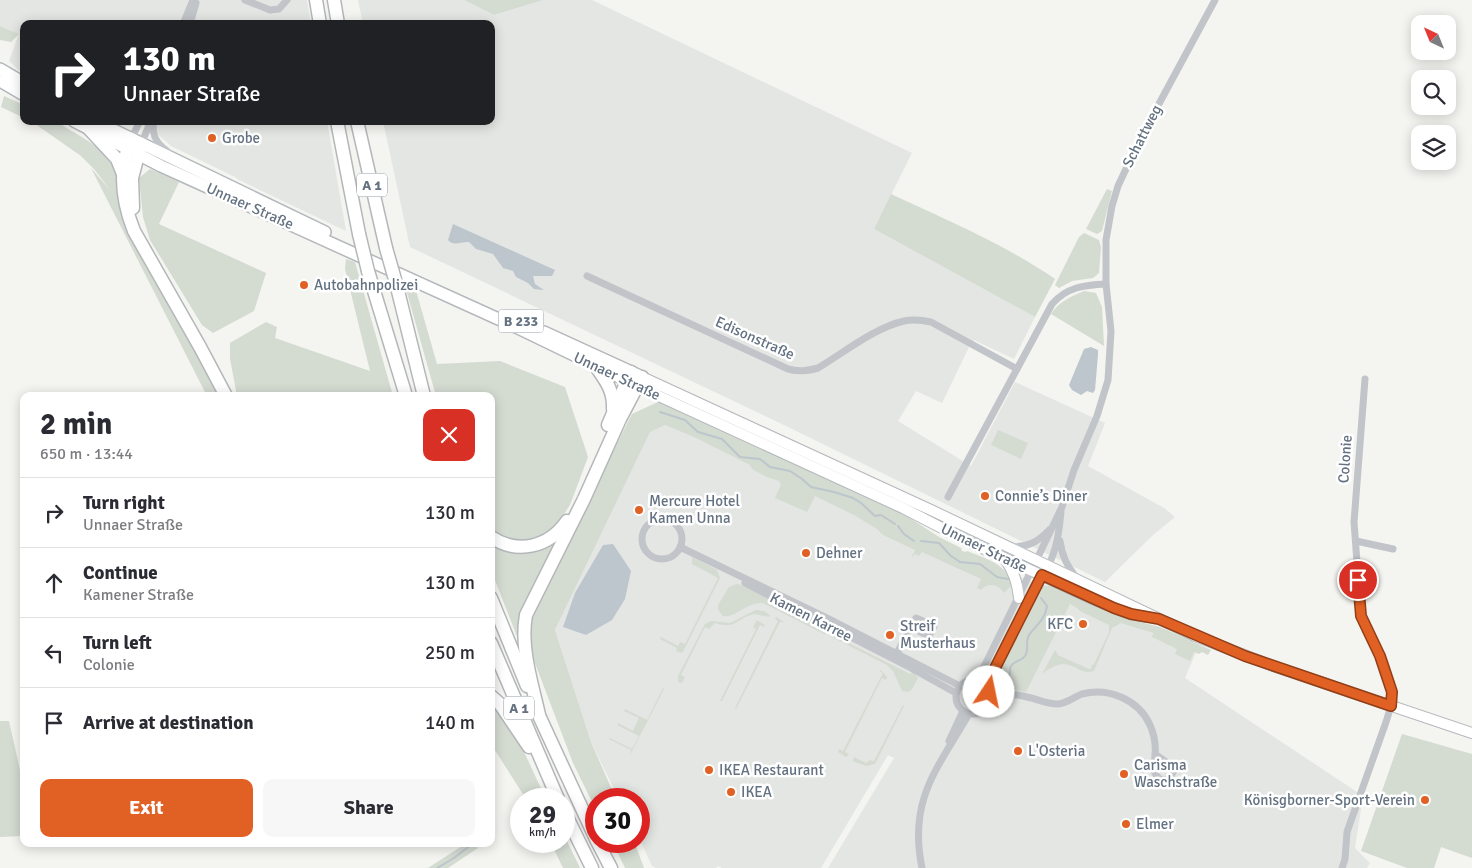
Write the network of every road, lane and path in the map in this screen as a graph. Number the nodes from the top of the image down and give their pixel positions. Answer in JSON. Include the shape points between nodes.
{"nodes":[{"id":1,"x":189,"y":0,"type":"edge"},
{"id":2,"x":194,"y":0,"type":"edge"},
{"id":3,"x":198,"y":0,"type":"edge"},
{"id":4,"x":202,"y":0,"type":"edge"},
{"id":5,"x":245,"y":0,"type":"edge"},
{"id":6,"x":316,"y":0,"type":"edge"},
{"id":7,"x":334,"y":0,"type":"edge"},
{"id":8,"x":1215,"y":0,"type":"edge"},
{"id":9,"x":286,"y":2,"type":"edge"},
{"id":10,"x":193,"y":14,"type":"junction"},
{"id":11,"x":186,"y":20,"type":"edge"},
{"id":12,"x":187,"y":20,"type":"edge"},
{"id":13,"x":188,"y":20,"type":"edge"},
{"id":14,"x":319,"y":20,"type":"edge"},
{"id":15,"x":337,"y":20,"type":"edge"},
{"id":16,"x":0,"y":69,"type":"edge"},
{"id":17,"x":0,"y":81,"type":"edge"},
{"id":18,"x":20,"y":81,"type":"edge"},
{"id":19,"x":20,"y":93,"type":"edge"},
{"id":20,"x":92,"y":125,"type":"edge"},
{"id":21,"x":139,"y":125,"type":"edge"},
{"id":22,"x":149,"y":125,"type":"edge"},
{"id":23,"x":153,"y":125,"type":"edge"},
{"id":24,"x":338,"y":125,"type":"edge"},
{"id":25,"x":358,"y":125,"type":"edge"},
{"id":26,"x":134,"y":147,"type":"junction"},
{"id":27,"x":183,"y":163,"type":"junction"},
{"id":28,"x":123,"y":174,"type":"junction"},
{"id":29,"x":587,"y":276,"type":"dead end"},
{"id":30,"x":1106,"y":284,"type":"junction"},
{"id":31,"x":595,"y":365,"type":"junction"},
{"id":32,"x":1017,"y":369,"type":"junction"},
{"id":33,"x":634,"y":379,"type":"junction"},
{"id":34,"x":1365,"y":379,"type":"dead end"},
{"id":35,"x":224,"y":392,"type":"edge"},
{"id":36,"x":230,"y":392,"type":"edge"},
{"id":37,"x":405,"y":392,"type":"edge"},
{"id":38,"x":423,"y":392,"type":"edge"},
{"id":39,"x":613,"y":414,"type":"junction"},
{"id":40,"x":948,"y":497,"type":"dead end"},
{"id":41,"x":1062,"y":507,"type":"junction"},
{"id":42,"x":1053,"y":526,"type":"junction"},
{"id":43,"x":1059,"y":536,"type":"junction"},
{"id":44,"x":495,"y":540,"type":"edge"},
{"id":45,"x":1356,"y":541,"type":"junction"},
{"id":46,"x":680,"y":547,"type":"junction"},
{"id":47,"x":1009,"y":547,"type":"junction"},
{"id":48,"x":1393,"y":548,"type":"dead end"},
{"id":49,"x":1004,"y":558,"type":"junction"},
{"id":50,"x":1036,"y":561,"type":"junction"},
{"id":51,"x":1031,"y":571,"type":"junction"},
{"id":52,"x":1045,"y":571,"type":"junction"},
{"id":53,"x":1081,"y":582,"type":"junction"},
{"id":54,"x":1019,"y":598,"type":"junction"},
{"id":55,"x":495,"y":608,"type":"edge"},
{"id":56,"x":1159,"y":619,"type":"junction"},
{"id":57,"x":911,"y":627,"type":"dead end"},
{"id":58,"x":495,"y":653,"type":"edge"},
{"id":59,"x":896,"y":656,"type":"junction"},
{"id":60,"x":976,"y":680,"type":"junction"},
{"id":61,"x":960,"y":686,"type":"junction"},
{"id":62,"x":987,"y":689,"type":"junction"},
{"id":63,"x":956,"y":693,"type":"junction"},
{"id":64,"x":1006,"y":695,"type":"junction"},
{"id":65,"x":495,"y":700,"type":"edge"},
{"id":66,"x":990,"y":701,"type":"junction"},
{"id":67,"x":1391,"y":706,"type":"junction"},
{"id":68,"x":966,"y":712,"type":"junction"},
{"id":69,"x":539,"y":715,"type":"junction"},
{"id":70,"x":1472,"y":733,"type":"edge"},
{"id":71,"x":1155,"y":754,"type":"dead end"},
{"id":72,"x":546,"y":774,"type":"junction"},
{"id":73,"x":553,"y":788,"type":"edge"},
{"id":74,"x":585,"y":814,"type":"edge"},
{"id":75,"x":575,"y":833,"type":"edge"},
{"id":76,"x":604,"y":853,"type":"edge"},
{"id":77,"x":592,"y":868,"type":"edge"},
{"id":78,"x":611,"y":868,"type":"edge"},
{"id":79,"x":922,"y":868,"type":"edge"},
{"id":80,"x":1342,"y":868,"type":"edge"}],
"edges":[{"from":1,"to":11,"type":"street"},
{"from":2,"to":12,"type":"street"},
{"from":3,"to":10,"type":"street"},
{"from":4,"to":10,"type":"street"},
{"from":5,"to":9,"type":"street","via":[[270,10],[279,9]]},
{"from":6,"to":14,"type":"highway"},
{"from":7,"to":15,"type":"highway"},
{"from":8,"to":30,"type":"street","name":"Schattweg","via":[[1118,186],[1106,240]]},
{"from":10,"to":13,"type":"street"},
{"from":16,"to":18,"type":"main road"},
{"from":17,"to":19,"type":"main road"},
{"from":20,"to":26,"type":"main road","name":"Unnaer Straße","number":"B 233"},
{"from":20,"to":28,"type":"highway"},
{"from":21,"to":26,"type":"street"},
{"from":22,"to":26,"type":"street"},
{"from":23,"to":27,"type":"street","via":[[157,143]]},
{"from":24,"to":37,"type":"highway","number":"A 1","bridge":true,"via":[[368,271]]},
{"from":25,"to":38,"type":"highway","number":"A 1","bridge":true},
{"from":26,"to":27,"type":"main road","name":"Unnaer Straße","number":"B 233"},
{"from":26,"to":28,"type":"highway"},
{"from":26,"to":31,"type":"main road","name":"Unnaer Straße","number":"B 233"},
{"from":26,"to":36,"type":"highway","via":[[132,198],[140,231]]},
{"from":27,"to":33,"type":"main road","name":"Unnaer Straße","number":"B 233"},
{"from":28,"to":35,"type":"highway","via":[[123,190],[134,231]]},
{"from":29,"to":32,"type":"street","name":"Edisonstraße","via":[[798,372],[818,368],[879,330],[917,320],[931,322]]},
{"from":30,"to":32,"type":"street","via":[[1080,286],[1058,297]]},
{"from":30,"to":41,"type":"street","name":"Schattweg","via":[[1111,331],[1108,380]]},
{"from":31,"to":33,"type":"main road","name":"Unnaer Straße","number":"B 233"},
{"from":31,"to":39,"type":"highway","via":[[610,386]]},
{"from":32,"to":40,"type":"street"},
{"from":33,"to":39,"type":"highway"},
{"from":33,"to":47,"type":"main road","name":"Unnaer Straße"},
{"from":33,"to":49,"type":"main road","name":"Unnaer Straße"},
{"from":33,"to":69,"type":"highway","via":[[584,499],[526,615],[523,629],[525,650]]},
{"from":34,"to":45,"type":"street","name":"Colonie","via":[[1354,522]]},
{"from":39,"to":44,"type":"highway","via":[[566,522],[558,533],[529,547],[518,548]]},
{"from":41,"to":42,"type":"street","name":"Schattweg"},
{"from":41,"to":43,"type":"street","name":"Schattweg"},
{"from":42,"to":47,"type":"street","name":"Schattweg","via":[[1025,547]]},
{"from":42,"to":50,"type":"street","name":"Schattweg"},
{"from":43,"to":52,"type":"street","name":"Schattweg"},
{"from":43,"to":53,"type":"street","name":"Schattweg","via":[[1062,554]]},
{"from":45,"to":48,"type":"street"},
{"from":45,"to":67,"type":"street","name":"Colonie","via":[[1361,616],[1392,692]]},
{"from":46,"to":46,"type":"street","via":[[681,533],[669,520],[656,520],[644,531],[642,540],[645,548],[655,557],[668,558]]},
{"from":46,"to":59,"type":"street","name":"Kamen Karree"},
{"from":47,"to":50,"type":"main road","name":"Unnaer Straße"},
{"from":49,"to":51,"type":"main road","name":"Unnaer Straße"},
{"from":49,"to":54,"type":"main road","via":[[1015,574]]},
{"from":50,"to":51,"type":"main road"},
{"from":50,"to":52,"type":"main road","name":"Unnaer Straße"},
{"from":51,"to":52,"type":"main road","name":"Unnaer Straße"},
{"from":51,"to":54,"type":"street"},
{"from":52,"to":53,"type":"main road","name":"Unnaer Straße"},
{"from":52,"to":56,"type":"main road","name":"Unnaer Straße","via":[[1114,608]]},
{"from":52,"to":62,"type":"street"},
{"from":53,"to":56,"type":"main road","name":"Unnaer Straße"},
{"from":54,"to":60,"type":"street"},
{"from":55,"to":69,"type":"highway","number":"A 1"},
{"from":56,"to":67,"type":"main road","via":[[1255,660]]},
{"from":57,"to":59,"type":"street"},
{"from":58,"to":72,"type":"highway","number":"A 1"},
{"from":59,"to":61,"type":"street","name":"Kamen Karree"},
{"from":59,"to":63,"type":"street","name":"Kamen Karree"},
{"from":60,"to":61,"type":"street"},
{"from":60,"to":62,"type":"street"},
{"from":61,"to":63,"type":"street"},
{"from":62,"to":64,"type":"street"},
{"from":62,"to":66,"type":"street"},
{"from":63,"to":68,"type":"street","via":[[957,704]]},
{"from":64,"to":66,"type":"street"},
{"from":64,"to":71,"type":"street","via":[[1057,704],[1083,694],[1120,696],[1138,708],[1148,720]]},
{"from":65,"to":72,"type":"highway"},
{"from":66,"to":68,"type":"street","via":[[980,713]]},
{"from":67,"to":70,"type":"main road"},
{"from":67,"to":80,"type":"street","via":[[1347,832]]},
{"from":68,"to":79,"type":"street","via":[[930,780],[921,805],[918,830]]},
{"from":69,"to":74,"type":"highway","number":"A 1"},
{"from":72,"to":73,"type":"highway","number":"A 1"},
{"from":75,"to":77,"type":"highway"},
{"from":76,"to":78,"type":"highway","number":"A 1"}]}
